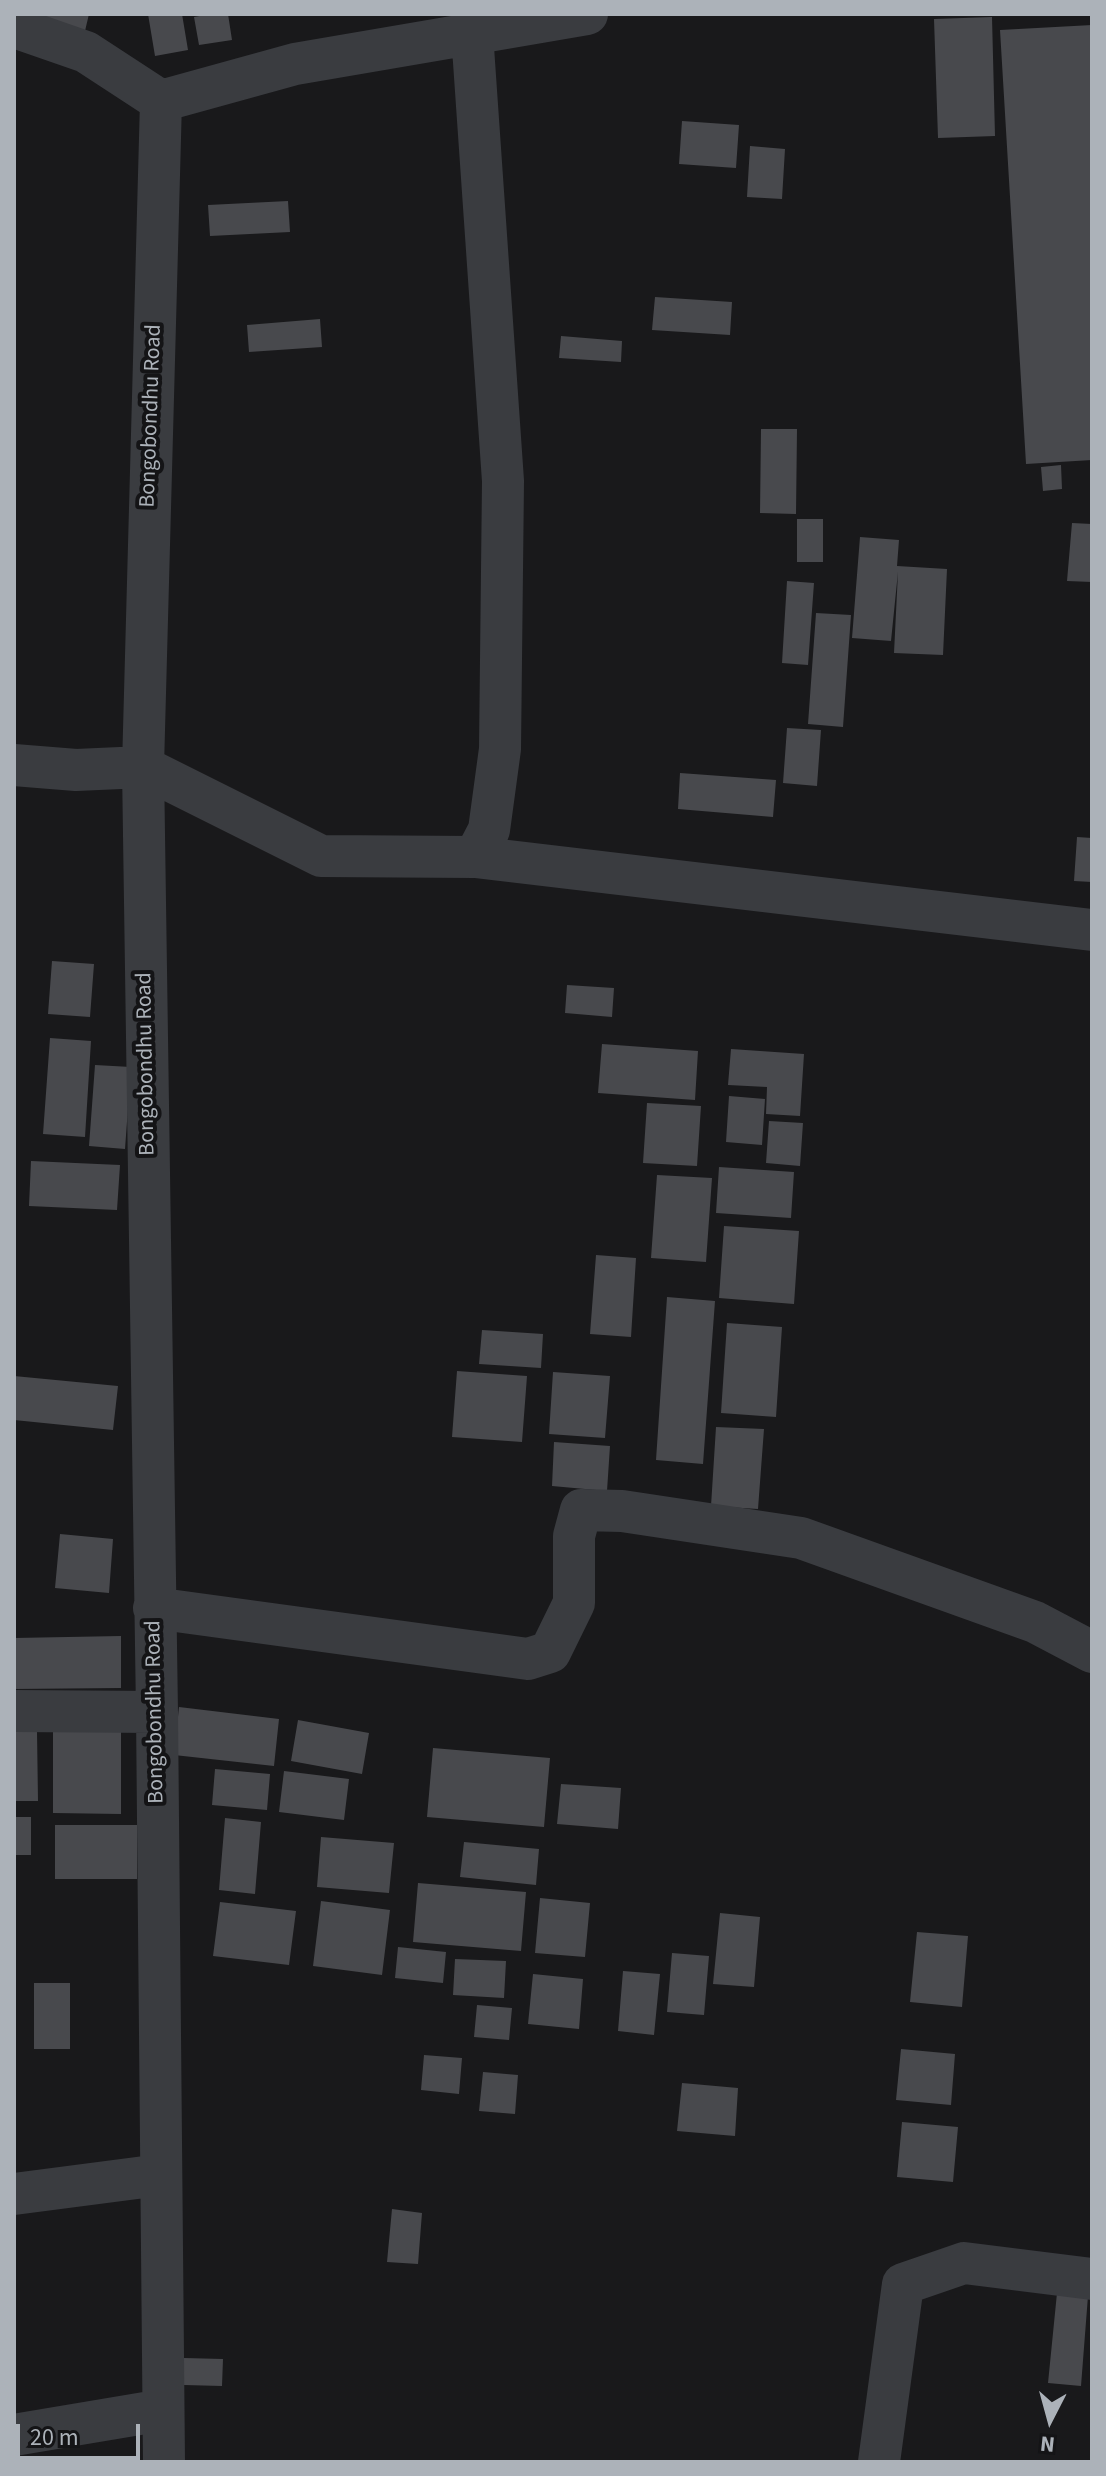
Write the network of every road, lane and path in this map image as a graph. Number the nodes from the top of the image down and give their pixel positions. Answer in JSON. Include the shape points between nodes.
{"nodes":[{"id":1,"x":587,"y":14,"type":"edge"},
{"id":2,"x":14,"y":27,"type":"edge"},
{"id":3,"x":472,"y":33,"type":"junction"},
{"id":4,"x":161,"y":101,"type":"junction"},
{"id":5,"x":14,"y":765,"type":"edge"},
{"id":6,"x":143,"y":767,"type":"junction"},
{"id":7,"x":475,"y":857,"type":"junction"},
{"id":8,"x":1092,"y":930,"type":"edge"},
{"id":9,"x":154,"y":1608,"type":"junction"},
{"id":10,"x":1092,"y":1652,"type":"edge"},
{"id":11,"x":14,"y":1711,"type":"edge"},
{"id":12,"x":157,"y":1712,"type":"junction"},
{"id":13,"x":160,"y":2175,"type":"junction"},
{"id":14,"x":14,"y":2194,"type":"edge"},
{"id":15,"x":1092,"y":2279,"type":"edge"},
{"id":16,"x":163,"y":2410,"type":"junction"},
{"id":17,"x":14,"y":2435,"type":"edge"},
{"id":18,"x":164,"y":2462,"type":"edge"},
{"id":19,"x":879,"y":2462,"type":"edge"}],
"edges":[{"from":1,"to":3,"type":"street"},
{"from":2,"to":4,"type":"street","via":[[86,52]]},
{"from":3,"to":4,"type":"street","via":[[295,64]]},
{"from":3,"to":7,"type":"street","via":[[503,481],[500,749],[489,830]]},
{"from":4,"to":6,"type":"street","name":"Bongobondhu Road"},
{"from":5,"to":6,"type":"street","via":[[76,770]]},
{"from":6,"to":7,"type":"street","via":[[321,856]]},
{"from":6,"to":9,"type":"street","name":"Bongobondhu Road"},
{"from":7,"to":8,"type":"street"},
{"from":9,"to":10,"type":"street","via":[[528,1659],[550,1652],[574,1603],[574,1536],[581,1510],[622,1511],[801,1538],[1035,1622]]},
{"from":9,"to":12,"type":"street","name":"Bongobondhu Road"},
{"from":11,"to":12,"type":"street"},
{"from":12,"to":13,"type":"street","name":"Bongobondhu Road"},
{"from":13,"to":14,"type":"street"},
{"from":13,"to":16,"type":"street","name":"Bongobondhu Road"},
{"from":15,"to":19,"type":"street","via":[[964,2263],[903,2284]]},
{"from":16,"to":17,"type":"street"},
{"from":16,"to":18,"type":"street","name":"Bongobondhu Road"}]}
